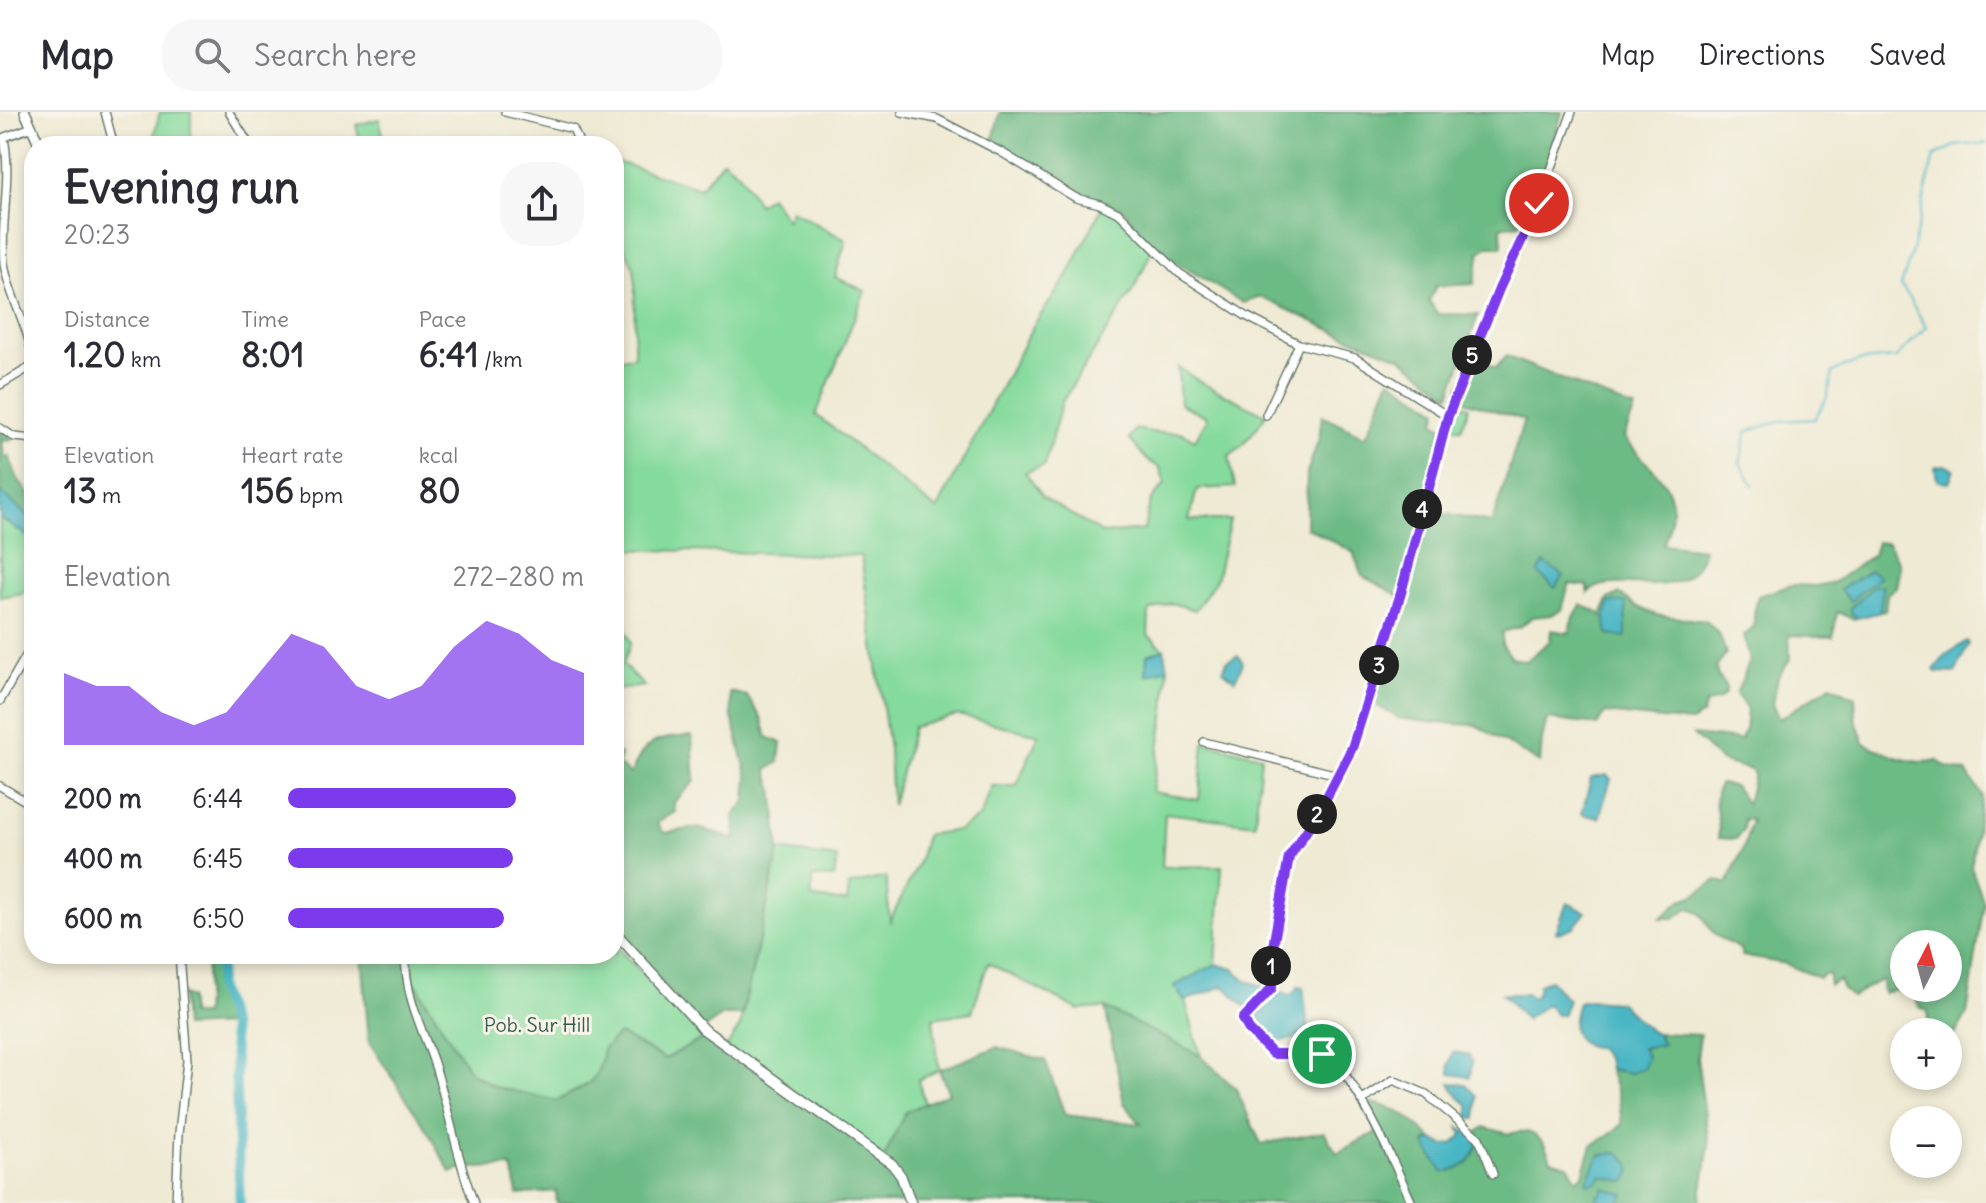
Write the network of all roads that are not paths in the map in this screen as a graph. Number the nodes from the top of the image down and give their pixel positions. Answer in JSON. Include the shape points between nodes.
{"nodes":[{"id":1,"x":25,"y":112,"type":"edge"},
{"id":2,"x":105,"y":112,"type":"edge"},
{"id":3,"x":229,"y":112,"type":"edge"},
{"id":4,"x":505,"y":112,"type":"edge"},
{"id":5,"x":902,"y":112,"type":"edge"},
{"id":6,"x":1572,"y":112,"type":"edge"},
{"id":7,"x":937,"y":115,"type":"edge"},
{"id":8,"x":32,"y":127,"type":"junction"},
{"id":9,"x":36,"y":136,"type":"edge"},
{"id":10,"x":111,"y":136,"type":"edge"},
{"id":11,"x":244,"y":136,"type":"edge"},
{"id":12,"x":576,"y":136,"type":"edge"},
{"id":13,"x":2,"y":138,"type":"edge"},
{"id":14,"x":24,"y":323,"type":"edge"},
{"id":15,"x":1299,"y":344,"type":"junction"},
{"id":16,"x":24,"y":371,"type":"edge"},
{"id":17,"x":0,"y":385,"type":"edge"},
{"id":18,"x":1266,"y":415,"type":"dead end"},
{"id":19,"x":1448,"y":416,"type":"junction"},
{"id":20,"x":0,"y":428,"type":"edge"},
{"id":21,"x":24,"y":438,"type":"edge"},
{"id":22,"x":24,"y":659,"type":"edge"},
{"id":23,"x":0,"y":701,"type":"edge"},
{"id":24,"x":1204,"y":742,"type":"dead end"},
{"id":25,"x":1338,"y":775,"type":"junction"},
{"id":26,"x":0,"y":786,"type":"edge"},
{"id":27,"x":24,"y":800,"type":"edge"},
{"id":28,"x":624,"y":942,"type":"edge"},
{"id":29,"x":180,"y":964,"type":"edge"},
{"id":30,"x":406,"y":964,"type":"edge"},
{"id":31,"x":1361,"y":1101,"type":"junction"},
{"id":32,"x":1493,"y":1174,"type":"dead end"},
{"id":33,"x":176,"y":1203,"type":"edge"},
{"id":34,"x":474,"y":1203,"type":"edge"},
{"id":35,"x":911,"y":1203,"type":"edge"},
{"id":36,"x":1412,"y":1203,"type":"edge"}],
"edges":[{"from":1,"to":8,"type":"main road"},
{"from":2,"to":10,"type":"street"},
{"from":3,"to":11,"type":"street"},
{"from":4,"to":12,"type":"street","via":[[573,129]]},
{"from":5,"to":7,"type":"street"},
{"from":6,"to":19,"type":"street"},
{"from":7,"to":15,"type":"street","via":[[1076,198],[1120,214],[1179,273]]},
{"from":8,"to":9,"type":"main road"},
{"from":8,"to":13,"type":"street"},
{"from":13,"to":14,"type":"street","via":[[8,174],[5,267]]},
{"from":15,"to":18,"type":"street"},
{"from":15,"to":19,"type":"street","via":[[1355,358]]},
{"from":16,"to":17,"type":"street"},
{"from":19,"to":25,"type":"street","via":[[1374,683]]},
{"from":20,"to":21,"type":"street"},
{"from":22,"to":23,"type":"street"},
{"from":24,"to":25,"type":"street"},
{"from":25,"to":31,"type":"street","via":[[1289,857],[1271,958],[1272,988],[1243,1022],[1273,1054],[1317,1053],[1330,1058]]},
{"from":26,"to":27,"type":"street"},
{"from":28,"to":35,"type":"main road","via":[[703,1029],[892,1164]]},
{"from":29,"to":33,"type":"street","via":[[187,1060]]},
{"from":30,"to":34,"type":"street","via":[[409,999],[434,1062]]},
{"from":31,"to":32,"type":"street","via":[[1393,1080],[1426,1094],[1479,1138]]},
{"from":31,"to":36,"type":"street"}]}
